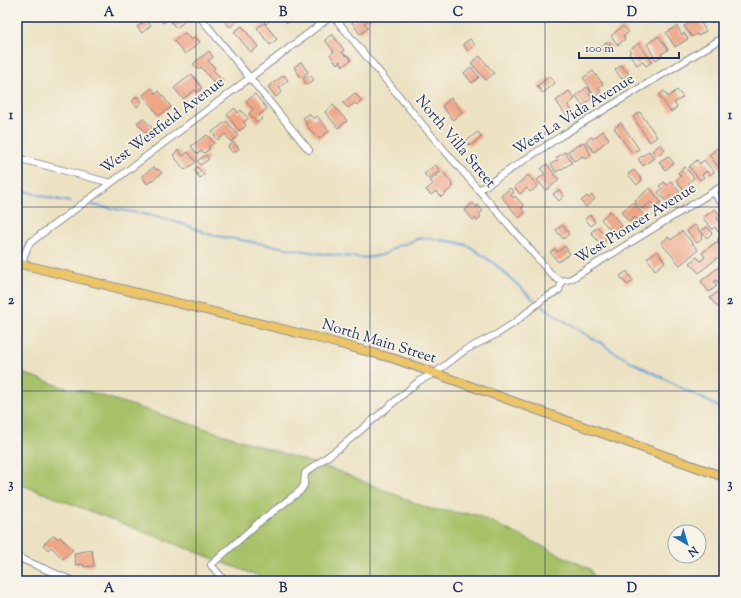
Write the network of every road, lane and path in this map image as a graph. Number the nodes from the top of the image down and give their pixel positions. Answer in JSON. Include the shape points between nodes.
{"nodes":[{"id":1,"x":200,"y":17,"type":"edge"},
{"id":2,"x":330,"y":17,"type":"edge"},
{"id":3,"x":334,"y":17,"type":"edge"},
{"id":4,"x":724,"y":37,"type":"edge"},
{"id":5,"x":250,"y":77,"type":"junction"},
{"id":6,"x":309,"y":150,"type":"dead end"},
{"id":7,"x":17,"y":158,"type":"edge"},
{"id":8,"x":111,"y":183,"type":"junction"},
{"id":9,"x":724,"y":185,"type":"edge"},
{"id":10,"x":479,"y":190,"type":"junction"},
{"id":11,"x":713,"y":192,"type":"junction"},
{"id":12,"x":724,"y":206,"type":"edge"},
{"id":13,"x":20,"y":263,"type":"edge"},
{"id":14,"x":561,"y":281,"type":"junction"},
{"id":15,"x":435,"y":373,"type":"junction"},
{"id":16,"x":724,"y":477,"type":"edge"},
{"id":17,"x":17,"y":557,"type":"edge"},
{"id":18,"x":73,"y":581,"type":"edge"},
{"id":19,"x":225,"y":581,"type":"edge"}],
"edges":[{"from":1,"to":5,"type":"street"},
{"from":2,"to":5,"type":"street","name":"West Westfield Avenue"},
{"from":3,"to":10,"type":"street","name":"North Villa Street"},
{"from":4,"to":10,"type":"street","name":"West La Vida Avenue","via":[[561,136]]},
{"from":5,"to":6,"type":"street"},
{"from":5,"to":8,"type":"street","name":"West Westfield Avenue"},
{"from":7,"to":8,"type":"street"},
{"from":8,"to":13,"type":"street","name":"West Westfield Avenue","via":[[31,242]]},
{"from":9,"to":11,"type":"street","name":"West Pioneer Avenue"},
{"from":10,"to":14,"type":"street","name":"North Villa Street","via":[[552,275]]},
{"from":11,"to":12,"type":"street"},
{"from":11,"to":14,"type":"street","name":"West Pioneer Avenue","via":[[571,279]]},
{"from":13,"to":15,"type":"main road","name":"North Main Street","via":[[318,338]]},
{"from":14,"to":15,"type":"street","via":[[559,290],[543,299],[514,323],[465,350]]},
{"from":15,"to":16,"type":"main road","name":"North Main Street"},
{"from":15,"to":19,"type":"street","via":[[419,381],[305,474],[304,485],[300,491],[258,523],[212,565]]},
{"from":17,"to":18,"type":"street"}]}
